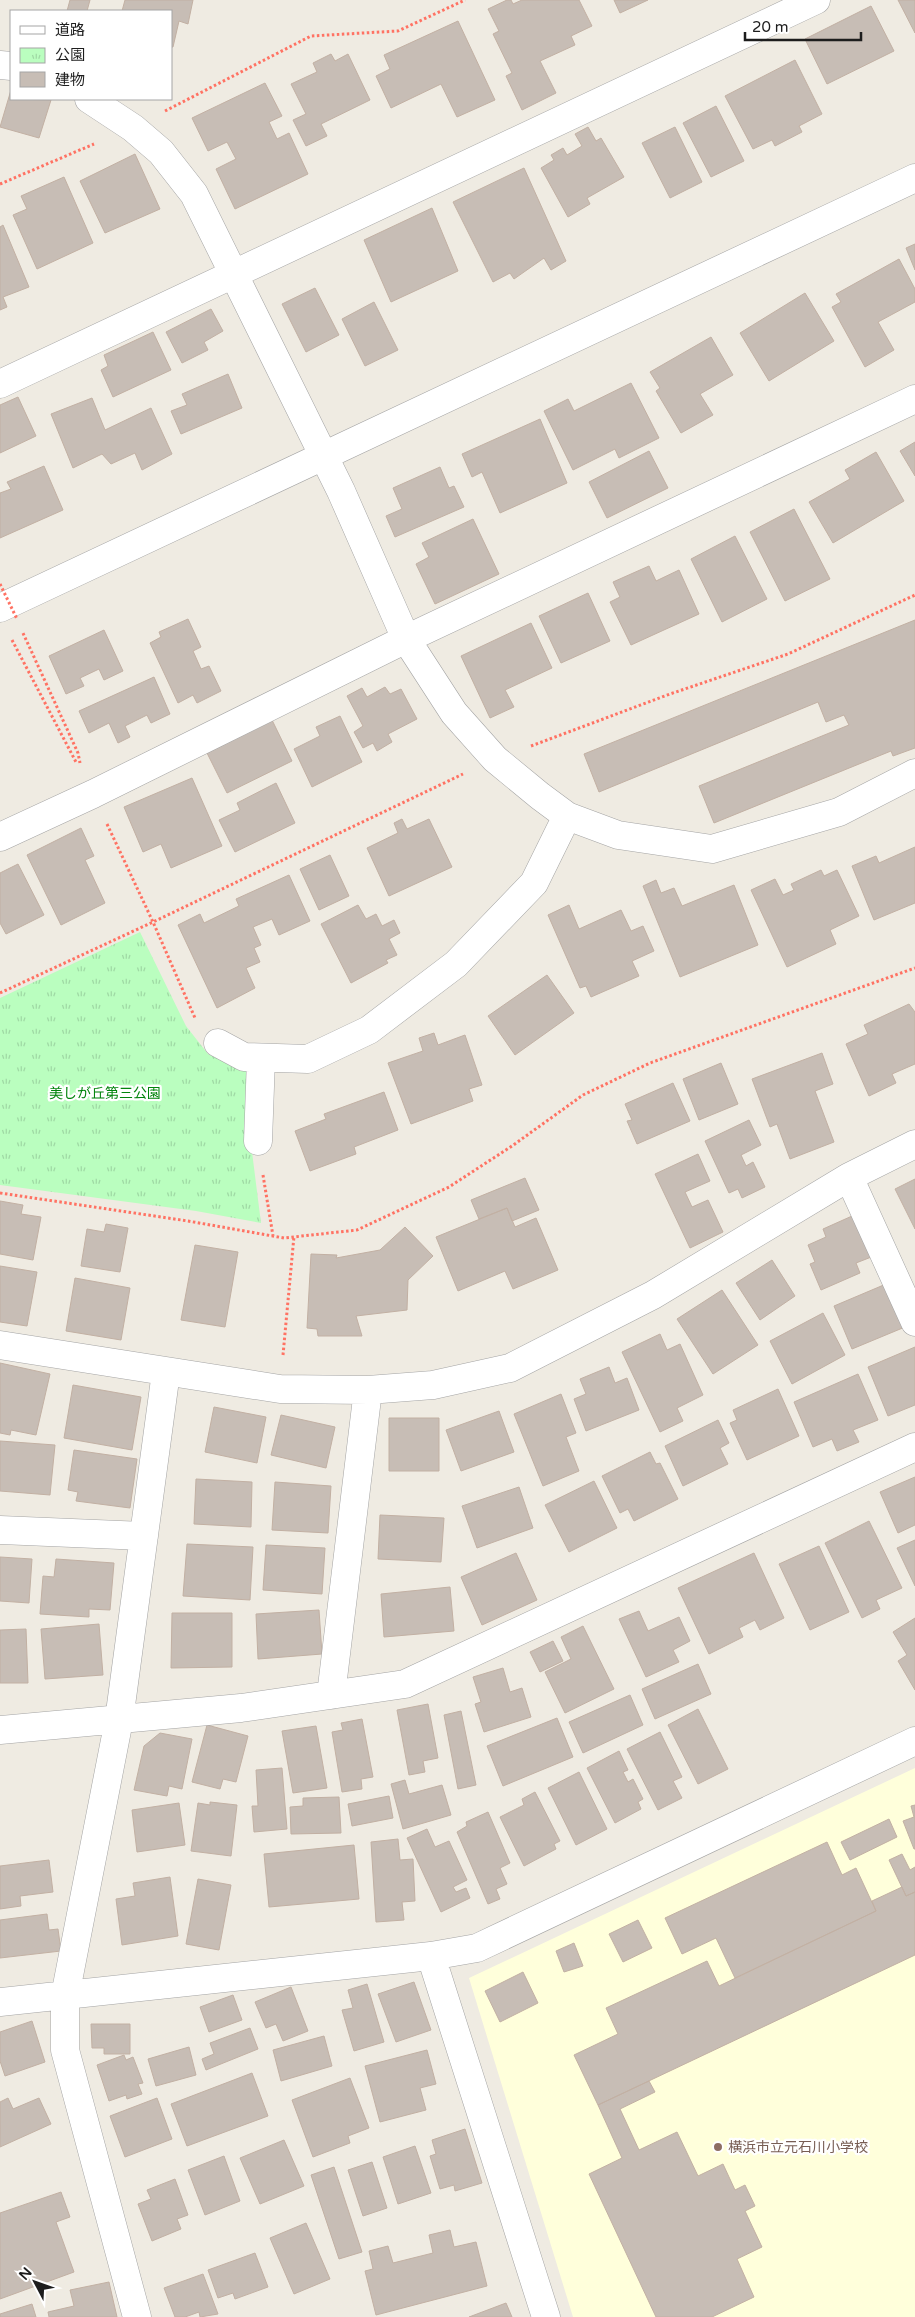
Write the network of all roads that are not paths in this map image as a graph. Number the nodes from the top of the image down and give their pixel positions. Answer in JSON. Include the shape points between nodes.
{"nodes":[{"id":1,"x":816,"y":0,"type":"edge"},
{"id":2,"x":90,"y":100,"type":"edge"},
{"id":3,"x":915,"y":178,"type":"edge"},
{"id":4,"x":232,"y":273,"type":"junction"},
{"id":5,"x":0,"y":384,"type":"edge"},
{"id":6,"x":915,"y":399,"type":"edge"},
{"id":7,"x":322,"y":456,"type":"junction"},
{"id":8,"x":0,"y":608,"type":"edge"},
{"id":9,"x":406,"y":639,"type":"junction"},
{"id":10,"x":915,"y":774,"type":"edge"},
{"id":11,"x":567,"y":816,"type":"junction"},
{"id":12,"x":0,"y":837,"type":"edge"},
{"id":13,"x":218,"y":1043,"type":"road end"},
{"id":14,"x":261,"y":1059,"type":"junction"},
{"id":15,"x":258,"y":1141,"type":"road end"},
{"id":16,"x":915,"y":1144,"type":"edge"},
{"id":17,"x":849,"y":1177,"type":"junction"},
{"id":18,"x":915,"y":1322,"type":"edge"},
{"id":19,"x":0,"y":1345,"type":"edge"},
{"id":20,"x":166,"y":1372,"type":"junction"},
{"id":21,"x":368,"y":1390,"type":"junction"},
{"id":22,"x":915,"y":1447,"type":"edge"},
{"id":23,"x":0,"y":1530,"type":"edge"},
{"id":24,"x":144,"y":1536,"type":"junction"},
{"id":25,"x":331,"y":1695,"type":"junction"},
{"id":26,"x":119,"y":1720,"type":"junction"},
{"id":27,"x":0,"y":1730,"type":"edge"},
{"id":28,"x":915,"y":1741,"type":"edge"},
{"id":29,"x":431,"y":1956,"type":"junction"},
{"id":30,"x":65,"y":1996,"type":"junction"},
{"id":31,"x":0,"y":2002,"type":"edge"},
{"id":32,"x":137,"y":2317,"type":"edge"},
{"id":33,"x":546,"y":2317,"type":"edge"}],
"edges":[{"from":1,"to":4,"type":"street"},
{"from":2,"to":4,"type":"street","via":[[161,152],[194,194]]},
{"from":3,"to":7,"type":"street"},
{"from":4,"to":5,"type":"street"},
{"from":4,"to":7,"type":"street"},
{"from":6,"to":9,"type":"street"},
{"from":7,"to":8,"type":"street"},
{"from":7,"to":9,"type":"street"},
{"from":9,"to":11,"type":"street","via":[[454,712],[495,759]]},
{"from":9,"to":12,"type":"street"},
{"from":10,"to":11,"type":"street","via":[[839,812],[712,849],[618,835]]},
{"from":11,"to":14,"type":"street","via":[[534,883],[456,964],[369,1030],[308,1059]]},
{"from":13,"to":14,"type":"street","via":[[244,1057]]},
{"from":14,"to":15,"type":"street"},
{"from":16,"to":17,"type":"street"},
{"from":17,"to":18,"type":"street"},
{"from":17,"to":21,"type":"street","via":[[653,1295],[510,1368],[433,1385]]},
{"from":19,"to":20,"type":"street"},
{"from":20,"to":21,"type":"street","via":[[280,1389]]},
{"from":20,"to":24,"type":"street"},
{"from":21,"to":25,"type":"street"},
{"from":22,"to":25,"type":"street","via":[[405,1684]]},
{"from":23,"to":24,"type":"street"},
{"from":24,"to":26,"type":"street"},
{"from":25,"to":26,"type":"street"},
{"from":26,"to":27,"type":"street"},
{"from":26,"to":30,"type":"street"},
{"from":28,"to":29,"type":"street","via":[[477,1948]]},
{"from":29,"to":30,"type":"street"},
{"from":29,"to":33,"type":"street"},
{"from":30,"to":31,"type":"street"},
{"from":30,"to":32,"type":"street","via":[[65,2050]]}]}
